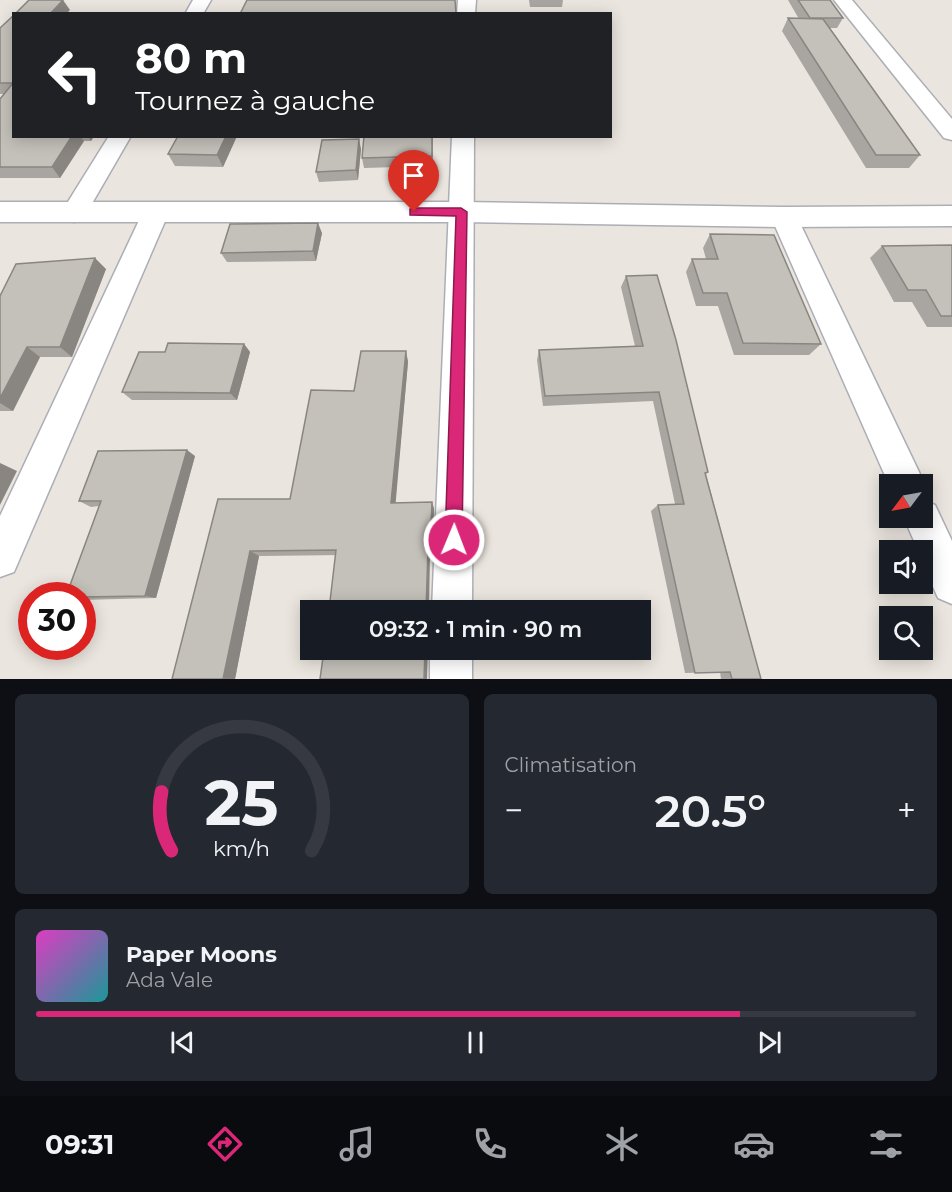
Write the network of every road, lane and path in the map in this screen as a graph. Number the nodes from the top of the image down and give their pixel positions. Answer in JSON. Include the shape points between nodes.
{"nodes":[{"id":1,"x":843,"y":0,"type":"edge"},
{"id":2,"x":952,"y":133,"type":"edge"},
{"id":3,"x":119,"y":138,"type":"edge"},
{"id":4,"x":463,"y":138,"type":"edge"},
{"id":5,"x":0,"y":212,"type":"edge"},
{"id":6,"x":156,"y":212,"type":"junction"},
{"id":7,"x":461,"y":212,"type":"junction"},
{"id":8,"x":74,"y":213,"type":"junction"},
{"id":9,"x":952,"y":216,"type":"edge"},
{"id":10,"x":784,"y":217,"type":"junction"},
{"id":11,"x":901,"y":474,"type":"edge"},
{"id":12,"x":926,"y":528,"type":"edge"},
{"id":13,"x":0,"y":558,"type":"edge"},
{"id":14,"x":952,"y":584,"type":"edge"},
{"id":15,"x":452,"y":600,"type":"edge"},
{"id":16,"x":451,"y":660,"type":"edge"},
{"id":17,"x":451,"y":679,"type":"edge"}],
"edges":[{"from":1,"to":2,"type":"street"},
{"from":3,"to":8,"type":"street"},
{"from":4,"to":7,"type":"street"},
{"from":5,"to":8,"type":"street"},
{"from":6,"to":7,"type":"street"},
{"from":6,"to":8,"type":"street"},
{"from":6,"to":13,"type":"street"},
{"from":7,"to":10,"type":"street"},
{"from":7,"to":15,"type":"street"},
{"from":9,"to":10,"type":"street"},
{"from":10,"to":11,"type":"street"},
{"from":12,"to":14,"type":"street"},
{"from":16,"to":17,"type":"street"}]}
